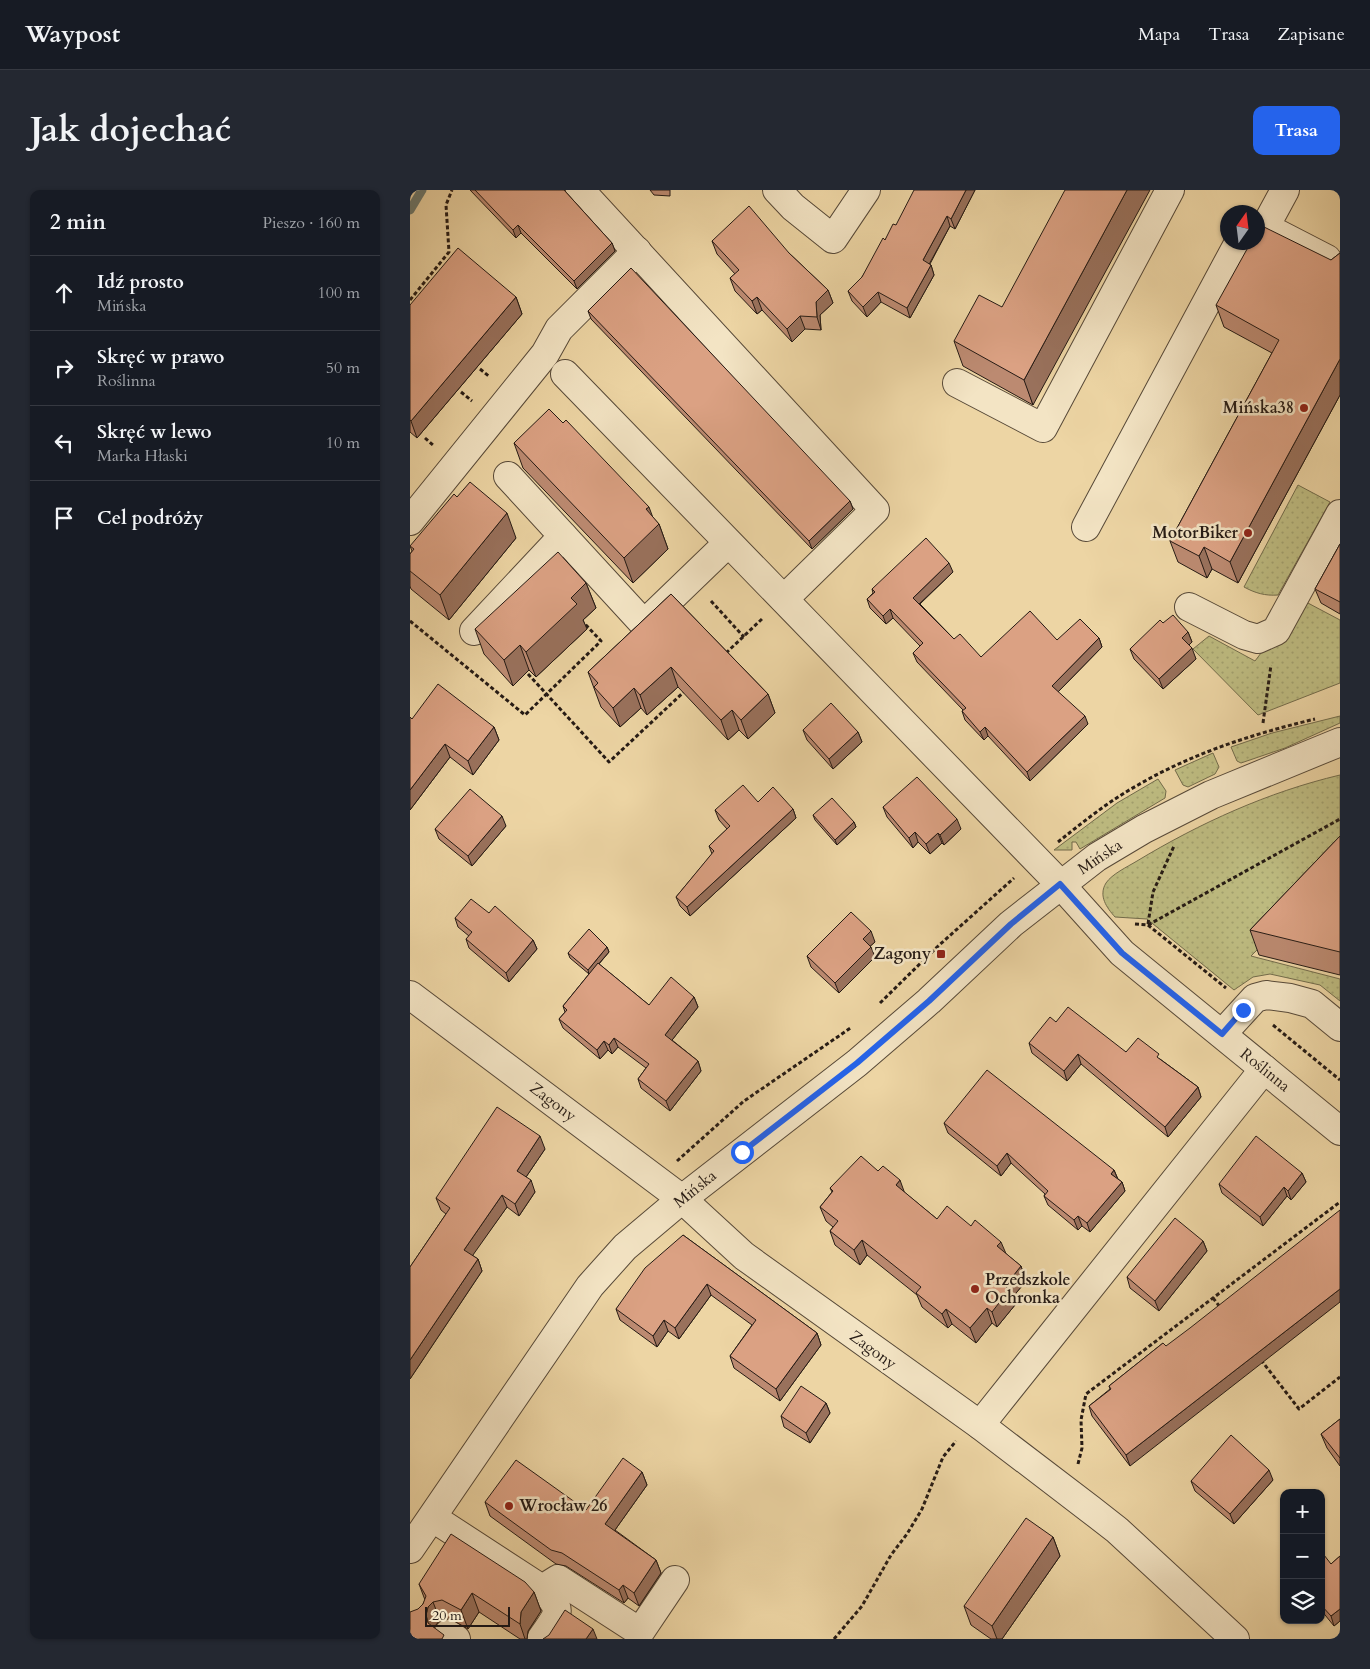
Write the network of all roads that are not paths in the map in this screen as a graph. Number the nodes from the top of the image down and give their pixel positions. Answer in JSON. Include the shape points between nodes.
{"nodes":[{"id":1,"x":580,"y":190,"type":"edge"},
{"id":2,"x":777,"y":190,"type":"edge"},
{"id":3,"x":866,"y":190,"type":"edge"},
{"id":4,"x":1170,"y":190,"type":"edge"},
{"id":5,"x":1285,"y":190,"type":"edge"},
{"id":6,"x":1265,"y":222,"type":"edge"},
{"id":7,"x":1265,"y":231,"type":"edge"},
{"id":8,"x":1235,"y":250,"type":"edge"},
{"id":9,"x":636,"y":251,"type":"junction"},
{"id":10,"x":1337,"y":264,"type":"edge"},
{"id":11,"x":565,"y":374,"type":"dead end"},
{"id":12,"x":957,"y":383,"type":"dead end"},
{"id":13,"x":508,"y":476,"type":"dead end"},
{"id":14,"x":1340,"y":514,"type":"edge"},
{"id":15,"x":410,"y":520,"type":"edge"},
{"id":16,"x":1086,"y":527,"type":"dead end"},
{"id":17,"x":563,"y":536,"type":"junction"},
{"id":18,"x":728,"y":543,"type":"junction"},
{"id":19,"x":784,"y":599,"type":"junction"},
{"id":20,"x":1189,"y":607,"type":"dead end"},
{"id":21,"x":474,"y":631,"type":"edge"},
{"id":22,"x":1340,"y":742,"type":"edge"},
{"id":23,"x":1060,"y":884,"type":"junction"},
{"id":24,"x":410,"y":995,"type":"edge"},
{"id":25,"x":1340,"y":1026,"type":"edge"},
{"id":26,"x":1222,"y":1034,"type":"junction"},
{"id":27,"x":1264,"y":1070,"type":"junction"},
{"id":28,"x":1340,"y":1131,"type":"edge"},
{"id":29,"x":682,"y":1199,"type":"junction"},
{"id":30,"x":969,"y":1432,"type":"junction"},
{"id":31,"x":433,"y":1518,"type":"junction"},
{"id":32,"x":410,"y":1549,"type":"edge"},
{"id":33,"x":675,"y":1580,"type":"dead end"},
{"id":34,"x":542,"y":1589,"type":"junction"},
{"id":35,"x":541,"y":1639,"type":"edge"},
{"id":36,"x":1235,"y":1639,"type":"edge"}],
"edges":[{"from":1,"to":9,"type":"street"},
{"from":2,"to":3,"type":"street","via":[[833,239]]},
{"from":4,"to":12,"type":"street","via":[[1043,428]]},
{"from":5,"to":6,"type":"street"},
{"from":7,"to":10,"type":"street"},
{"from":8,"to":16,"type":"street"},
{"from":9,"to":15,"type":"street","via":[[559,329],[545,354]]},
{"from":9,"to":19,"type":"street","via":[[875,510]]},
{"from":11,"to":18,"type":"street","name":"Roślinna"},
{"from":13,"to":17,"type":"street"},
{"from":14,"to":20,"type":"street","via":[[1276,630],[1258,639]]},
{"from":17,"to":18,"type":"street","via":[[644,624]]},
{"from":17,"to":21,"type":"street"},
{"from":18,"to":19,"type":"street","name":"Roślinna"},
{"from":19,"to":23,"type":"street","name":"Roślinna"},
{"from":22,"to":23,"type":"street","name":"Mińska","via":[[1211,795],[1160,820],[1097,857]]},
{"from":23,"to":26,"type":"street","name":"Roślinna","via":[[1122,953]]},
{"from":23,"to":29,"type":"street","name":"Mińska","via":[[857,1063]]},
{"from":24,"to":29,"type":"street","name":"Zagony"},
{"from":25,"to":26,"type":"street","via":[[1312,1004],[1266,995],[1238,998]]},
{"from":26,"to":27,"type":"street","name":"Roślinna"},
{"from":27,"to":28,"type":"street","name":"Roślinna"},
{"from":27,"to":30,"type":"street"},
{"from":29,"to":30,"type":"street","name":"Zagony","via":[[744,1256]]},
{"from":29,"to":31,"type":"street","name":"Mińska","via":[[625,1247],[590,1286]]},
{"from":30,"to":36,"type":"street","name":"Zagony","via":[[1117,1530]]},
{"from":31,"to":32,"type":"street","name":"Mińska"},
{"from":31,"to":34,"type":"street"},
{"from":33,"to":34,"type":"street","via":[[640,1632],[558,1579]]},
{"from":34,"to":35,"type":"street","via":[[555,1601],[558,1614]]}]}
